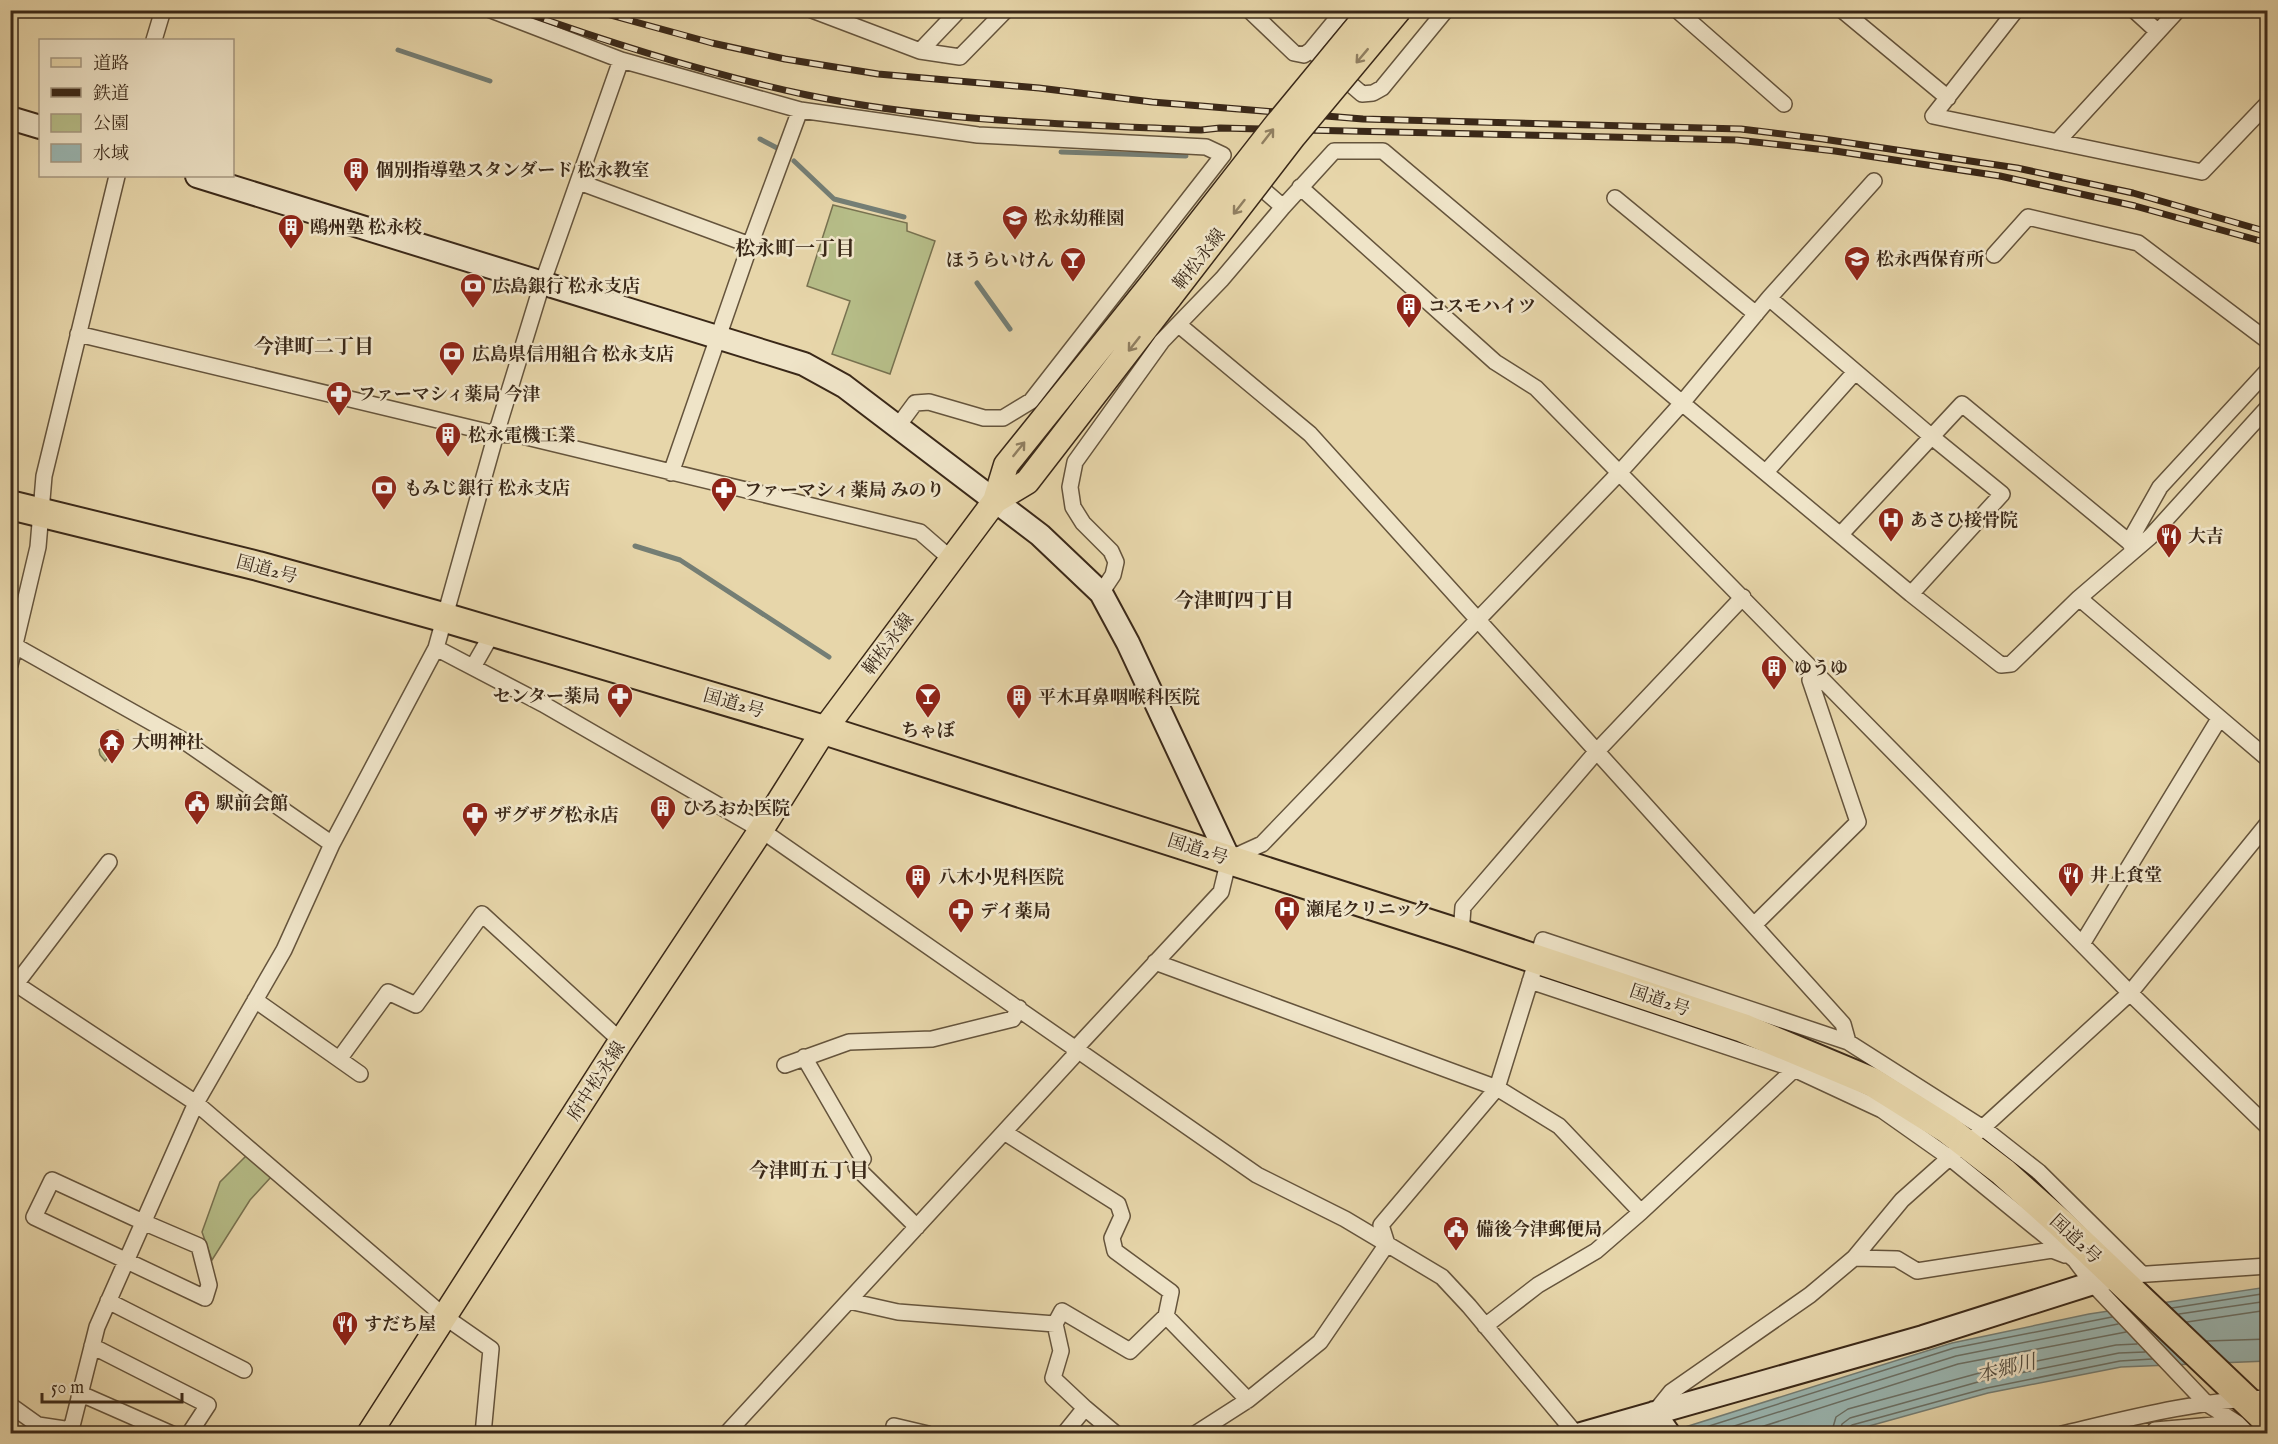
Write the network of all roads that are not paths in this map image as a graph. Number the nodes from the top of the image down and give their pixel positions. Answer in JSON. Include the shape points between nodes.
{"nodes":[{"id":1,"x":163,"y":10,"type":"edge"},
{"id":2,"x":491,"y":10,"type":"edge"},
{"id":3,"x":812,"y":10,"type":"edge"},
{"id":4,"x":959,"y":10,"type":"edge"},
{"id":5,"x":1006,"y":10,"type":"edge"},
{"id":6,"x":1249,"y":10,"type":"edge"},
{"id":7,"x":1344,"y":10,"type":"edge"},
{"id":8,"x":1371,"y":10,"type":"edge"},
{"id":9,"x":1399,"y":10,"type":"edge"},
{"id":10,"x":1446,"y":10,"type":"edge"},
{"id":11,"x":1677,"y":10,"type":"edge"},
{"id":12,"x":1842,"y":10,"type":"edge"},
{"id":13,"x":2134,"y":10,"type":"edge"},
{"id":14,"x":2178,"y":10,"type":"edge"},
{"id":15,"x":2011,"y":12,"type":"edge"},
{"id":16,"x":2158,"y":32,"type":"junction"},
{"id":17,"x":154,"y":39,"type":"edge"},
{"id":18,"x":1311,"y":50,"type":"junction"},
{"id":19,"x":921,"y":51,"type":"junction"},
{"id":20,"x":621,"y":60,"type":"junction"},
{"id":21,"x":1948,"y":98,"type":"junction"},
{"id":22,"x":2268,"y":103,"type":"edge"},
{"id":23,"x":1784,"y":104,"type":"dead end"},
{"id":24,"x":800,"y":111,"type":"junction"},
{"id":25,"x":10,"y":118,"type":"edge"},
{"id":26,"x":39,"y":127,"type":"edge"},
{"id":27,"x":2057,"y":142,"type":"junction"},
{"id":28,"x":1224,"y":155,"type":"junction"},
{"id":29,"x":117,"y":177,"type":"edge"},
{"id":30,"x":200,"y":177,"type":"edge"},
{"id":31,"x":1874,"y":181,"type":"dead end"},
{"id":32,"x":579,"y":182,"type":"junction"},
{"id":33,"x":1300,"y":187,"type":"junction"},
{"id":34,"x":1615,"y":198,"type":"dead end"},
{"id":35,"x":1282,"y":207,"type":"junction"},
{"id":36,"x":750,"y":245,"type":"junction"},
{"id":37,"x":1994,"y":255,"type":"dead end"},
{"id":38,"x":542,"y":284,"type":"junction"},
{"id":39,"x":1162,"y":289,"type":"junction"},
{"id":40,"x":1769,"y":298,"type":"junction"},
{"id":41,"x":1756,"y":314,"type":"junction"},
{"id":42,"x":1179,"y":325,"type":"junction"},
{"id":43,"x":78,"y":334,"type":"junction"},
{"id":44,"x":718,"y":336,"type":"junction"},
{"id":45,"x":2268,"y":341,"type":"edge"},
{"id":46,"x":2268,"y":370,"type":"edge"},
{"id":47,"x":1855,"y":372,"type":"junction"},
{"id":48,"x":1682,"y":403,"type":"junction"},
{"id":49,"x":2268,"y":407,"type":"edge"},
{"id":50,"x":898,"y":426,"type":"junction"},
{"id":51,"x":496,"y":434,"type":"junction"},
{"id":52,"x":1932,"y":437,"type":"junction"},
{"id":53,"x":1620,"y":472,"type":"junction"},
{"id":54,"x":1766,"y":472,"type":"junction"},
{"id":55,"x":671,"y":473,"type":"junction"},
{"id":56,"x":995,"y":501,"type":"junction"},
{"id":57,"x":10,"y":505,"type":"edge"},
{"id":58,"x":40,"y":512,"type":"junction"},
{"id":59,"x":1841,"y":534,"type":"junction"},
{"id":60,"x":2132,"y":546,"type":"junction"},
{"id":61,"x":951,"y":559,"type":"junction"},
{"id":62,"x":1101,"y":593,"type":"junction"},
{"id":63,"x":1911,"y":594,"type":"junction"},
{"id":64,"x":1743,"y":597,"type":"junction"},
{"id":65,"x":2079,"y":598,"type":"junction"},
{"id":66,"x":446,"y":618,"type":"junction"},
{"id":67,"x":1478,"y":618,"type":"junction"},
{"id":68,"x":493,"y":632,"type":"junction"},
{"id":69,"x":13,"y":643,"type":"edge"},
{"id":70,"x":436,"y":648,"type":"junction"},
{"id":71,"x":10,"y":665,"type":"edge"},
{"id":72,"x":473,"y":667,"type":"junction"},
{"id":73,"x":1815,"y":671,"type":"junction"},
{"id":74,"x":2219,"y":719,"type":"junction"},
{"id":75,"x":824,"y":730,"type":"junction"},
{"id":76,"x":1598,"y":751,"type":"junction"},
{"id":77,"x":2268,"y":759,"type":"edge"},
{"id":78,"x":2268,"y":823,"type":"edge"},
{"id":79,"x":761,"y":830,"type":"junction"},
{"id":80,"x":332,"y":844,"type":"junction"},
{"id":81,"x":1229,"y":859,"type":"junction"},
{"id":82,"x":109,"y":862,"type":"dead end"},
{"id":83,"x":1754,"y":925,"type":"junction"},
{"id":84,"x":1461,"y":934,"type":"junction"},
{"id":85,"x":2082,"y":945,"type":"junction"},
{"id":86,"x":1155,"y":962,"type":"junction"},
{"id":87,"x":1534,"y":970,"type":"junction"},
{"id":88,"x":13,"y":982,"type":"edge"},
{"id":89,"x":2130,"y":993,"type":"junction"},
{"id":90,"x":255,"y":1000,"type":"junction"},
{"id":91,"x":1019,"y":1008,"type":"junction"},
{"id":92,"x":1843,"y":1024,"type":"junction"},
{"id":93,"x":1827,"y":1039,"type":"junction"},
{"id":94,"x":621,"y":1041,"type":"junction"},
{"id":95,"x":1848,"y":1042,"type":"junction"},
{"id":96,"x":1076,"y":1048,"type":"junction"},
{"id":97,"x":804,"y":1057,"type":"junction"},
{"id":98,"x":340,"y":1059,"type":"junction"},
{"id":99,"x":785,"y":1065,"type":"dead end"},
{"id":100,"x":1798,"y":1066,"type":"junction"},
{"id":101,"x":360,"y":1074,"type":"dead end"},
{"id":102,"x":1497,"y":1088,"type":"junction"},
{"id":103,"x":196,"y":1103,"type":"junction"},
{"id":104,"x":2268,"y":1127,"type":"edge"},
{"id":105,"x":1980,"y":1130,"type":"junction"},
{"id":106,"x":1004,"y":1132,"type":"junction"},
{"id":107,"x":1953,"y":1154,"type":"junction"},
{"id":108,"x":1641,"y":1212,"type":"junction"},
{"id":109,"x":143,"y":1222,"type":"junction"},
{"id":110,"x":917,"y":1227,"type":"junction"},
{"id":111,"x":1387,"y":1244,"type":"junction"},
{"id":112,"x":1854,"y":1258,"type":"junction"},
{"id":113,"x":2075,"y":1260,"type":"junction"},
{"id":114,"x":127,"y":1261,"type":"junction"},
{"id":115,"x":2268,"y":1266,"type":"edge"},
{"id":116,"x":2120,"y":1281,"type":"junction"},
{"id":117,"x":108,"y":1301,"type":"junction"},
{"id":118,"x":849,"y":1301,"type":"junction"},
{"id":119,"x":1166,"y":1316,"type":"junction"},
{"id":120,"x":445,"y":1317,"type":"junction"},
{"id":121,"x":1055,"y":1324,"type":"junction"},
{"id":122,"x":1485,"y":1326,"type":"junction"},
{"id":123,"x":92,"y":1346,"type":"junction"},
{"id":124,"x":244,"y":1370,"type":"dead end"},
{"id":125,"x":79,"y":1397,"type":"junction"},
{"id":126,"x":1679,"y":1398,"type":"junction"},
{"id":127,"x":1248,"y":1400,"type":"junction"},
{"id":128,"x":2207,"y":1404,"type":"junction"},
{"id":129,"x":10,"y":1405,"type":"edge"},
{"id":130,"x":2249,"y":1406,"type":"edge"},
{"id":131,"x":1085,"y":1408,"type":"junction"},
{"id":132,"x":1654,"y":1413,"type":"junction"},
{"id":133,"x":2152,"y":1413,"type":"junction"},
{"id":134,"x":2268,"y":1421,"type":"edge"},
{"id":135,"x":894,"y":1426,"type":"dead end"},
{"id":136,"x":71,"y":1432,"type":"edge"},
{"id":137,"x":2155,"y":1432,"type":"edge"},
{"id":138,"x":172,"y":1434,"type":"edge"},
{"id":139,"x":189,"y":1434,"type":"edge"},
{"id":140,"x":369,"y":1434,"type":"edge"},
{"id":141,"x":483,"y":1434,"type":"edge"},
{"id":142,"x":726,"y":1434,"type":"edge"},
{"id":143,"x":928,"y":1434,"type":"edge"},
{"id":144,"x":1064,"y":1434,"type":"edge"},
{"id":145,"x":1116,"y":1434,"type":"edge"},
{"id":146,"x":1195,"y":1434,"type":"edge"},
{"id":147,"x":1576,"y":1434,"type":"edge"},
{"id":148,"x":1581,"y":1434,"type":"edge"},
{"id":149,"x":1669,"y":1434,"type":"edge"},
{"id":150,"x":2062,"y":1434,"type":"edge"},
{"id":151,"x":2248,"y":1434,"type":"edge"}],
"edges":[{"from":1,"to":17,"type":"street"},
{"from":2,"to":20,"type":"street"},
{"from":3,"to":19,"type":"street"},
{"from":4,"to":19,"type":"street"},
{"from":5,"to":19,"type":"street","via":[[960,57]]},
{"from":6,"to":18,"type":"street","via":[[1294,53],[1304,55]]},
{"from":7,"to":18,"type":"street"},
{"from":39,"to":8,"type":"main road","name":"鞆松永線","one_way":true,"bridge":true,"via":[[1276,125]]},
{"from":9,"to":39,"type":"main road","name":"鞆松永線","one_way":true,"bridge":true},
{"from":10,"to":18,"type":"street","via":[[1382,88],[1373,93],[1362,94]]},
{"from":11,"to":23,"type":"street"},
{"from":12,"to":21,"type":"street"},
{"from":13,"to":16,"type":"street"},
{"from":14,"to":16,"type":"street"},
{"from":15,"to":21,"type":"street"},
{"from":16,"to":27,"type":"street"},
{"from":20,"to":24,"type":"street"},
{"from":20,"to":32,"type":"street"},
{"from":21,"to":27,"type":"street","via":[[1933,116]]},
{"from":22,"to":27,"type":"street","via":[[2202,172]]},
{"from":24,"to":28,"type":"street","via":[[978,135],[1206,147]]},
{"from":24,"to":36,"type":"street"},
{"from":25,"to":26,"type":"street"},
{"from":28,"to":35,"type":"street"},
{"from":28,"to":50,"type":"street","via":[[1031,401],[1003,418],[984,418],[929,402],[915,404]]},
{"from":29,"to":43,"type":"street"},
{"from":30,"to":38,"type":"street"},
{"from":31,"to":40,"type":"street"},
{"from":32,"to":36,"type":"street"},
{"from":32,"to":38,"type":"street"},
{"from":33,"to":35,"type":"street"},
{"from":33,"to":48,"type":"street","via":[[1334,151],[1383,151]]},
{"from":33,"to":53,"type":"street","via":[[1495,362],[1536,388]]},
{"from":34,"to":41,"type":"street"},
{"from":35,"to":42,"type":"street"},
{"from":36,"to":44,"type":"street"},
{"from":37,"to":45,"type":"street","via":[[2028,218],[2138,243]]},
{"from":38,"to":44,"type":"street"},
{"from":38,"to":51,"type":"street"},
{"from":39,"to":56,"type":"main road","name":"鞆松永線","via":[[1027,482]]},
{"from":40,"to":41,"type":"street"},
{"from":40,"to":47,"type":"street"},
{"from":41,"to":48,"type":"street"},
{"from":42,"to":62,"type":"street","via":[[1162,341],[1075,462],[1070,487],[1073,507],[1116,562]]},
{"from":42,"to":67,"type":"street","via":[[1310,435]]},
{"from":43,"to":51,"type":"street"},
{"from":43,"to":58,"type":"street","via":[[44,476]]},
{"from":44,"to":50,"type":"street","via":[[804,364],[844,386]]},
{"from":44,"to":55,"type":"street"},
{"from":46,"to":60,"type":"street","via":[[2160,487]]},
{"from":47,"to":52,"type":"street"},
{"from":47,"to":54,"type":"street"},
{"from":48,"to":53,"type":"street"},
{"from":48,"to":54,"type":"street"},
{"from":49,"to":60,"type":"street","via":[[2150,537]]},
{"from":50,"to":56,"type":"street"},
{"from":51,"to":55,"type":"street","via":[[518,435]]},
{"from":51,"to":66,"type":"street"},
{"from":52,"to":59,"type":"street"},
{"from":52,"to":60,"type":"street","via":[[1962,404]]},
{"from":52,"to":63,"type":"street","via":[[2002,494]]},
{"from":53,"to":64,"type":"street"},
{"from":53,"to":67,"type":"street"},
{"from":54,"to":59,"type":"street"},
{"from":55,"to":61,"type":"street","via":[[920,532]]},
{"from":56,"to":61,"type":"main road","name":"鞆松永線"},
{"from":56,"to":62,"type":"street","via":[[1047,541]]},
{"from":57,"to":58,"type":"highway","name":"国道2号"},
{"from":58,"to":66,"type":"highway","name":"国道2号"},
{"from":58,"to":69,"type":"street","via":[[38,548]]},
{"from":59,"to":63,"type":"street"},
{"from":60,"to":65,"type":"street"},
{"from":61,"to":75,"type":"main road","name":"鞆松永線"},
{"from":62,"to":81,"type":"street"},
{"from":63,"to":65,"type":"street","via":[[2001,665],[2011,664]]},
{"from":64,"to":73,"type":"street"},
{"from":64,"to":76,"type":"street"},
{"from":65,"to":74,"type":"street"},
{"from":66,"to":68,"type":"highway","name":"国道2号"},
{"from":66,"to":70,"type":"street"},
{"from":67,"to":76,"type":"street"},
{"from":67,"to":81,"type":"street","via":[[1262,844]]},
{"from":68,"to":72,"type":"street"},
{"from":68,"to":75,"type":"highway","name":"国道2号"},
{"from":69,"to":71,"type":"street"},
{"from":69,"to":80,"type":"street","via":[[181,739]]},
{"from":70,"to":72,"type":"street"},
{"from":70,"to":80,"type":"street"},
{"from":72,"to":79,"type":"street"},
{"from":73,"to":83,"type":"street","via":[[1810,680],[1858,822]]},
{"from":73,"to":85,"type":"street"},
{"from":74,"to":77,"type":"street"},
{"from":74,"to":85,"type":"street"},
{"from":75,"to":79,"type":"main road","name":"府中松永線"},
{"from":75,"to":81,"type":"highway","name":"国道2号"},
{"from":76,"to":83,"type":"street"},
{"from":76,"to":84,"type":"street","via":[[1463,907]]},
{"from":78,"to":89,"type":"street"},
{"from":79,"to":91,"type":"street"},
{"from":79,"to":94,"type":"main road","name":"府中松永線"},
{"from":80,"to":90,"type":"street","via":[[285,950]]},
{"from":81,"to":84,"type":"highway","name":"国道2号"},
{"from":81,"to":86,"type":"street","via":[[1221,892]]},
{"from":82,"to":88,"type":"street"},
{"from":83,"to":92,"type":"street"},
{"from":84,"to":87,"type":"highway","name":"国道2号"},
{"from":85,"to":89,"type":"street"},
{"from":86,"to":96,"type":"street"},
{"from":86,"to":102,"type":"street"},
{"from":87,"to":93,"type":"street","via":[[1543,940]]},
{"from":87,"to":100,"type":"street"},
{"from":87,"to":102,"type":"street"},
{"from":87,"to":116,"type":"highway","name":"国道2号","via":[[1743,1028],[1872,1082],[2003,1172]]},
{"from":88,"to":103,"type":"street"},
{"from":89,"to":104,"type":"street"},
{"from":89,"to":105,"type":"street"},
{"from":90,"to":98,"type":"street"},
{"from":90,"to":103,"type":"street"},
{"from":91,"to":96,"type":"street"},
{"from":91,"to":97,"type":"street","via":[[1013,1019],[932,1039],[849,1042]]},
{"from":92,"to":93,"type":"street"},
{"from":92,"to":95,"type":"street"},
{"from":93,"to":95,"type":"street"},
{"from":94,"to":98,"type":"street","via":[[482,914],[416,1005],[388,992]]},
{"from":94,"to":120,"type":"main road","name":"府中松永線"},
{"from":95,"to":105,"type":"street"},
{"from":96,"to":106,"type":"street","via":[[1073,1057]]},
{"from":96,"to":111,"type":"street","via":[[1257,1174]]},
{"from":97,"to":99,"type":"street"},
{"from":97,"to":110,"type":"street","via":[[863,1160],[856,1167]]},
{"from":98,"to":101,"type":"street"},
{"from":100,"to":107,"type":"street","via":[[1882,1110]]},
{"from":100,"to":108,"type":"street"},
{"from":102,"to":108,"type":"street","via":[[1559,1126]]},
{"from":102,"to":111,"type":"street","via":[[1381,1226]]},
{"from":103,"to":109,"type":"street"},
{"from":103,"to":120,"type":"street"},
{"from":105,"to":116,"type":"street","via":[[2039,1172]]},
{"from":106,"to":110,"type":"street"},
{"from":106,"to":119,"type":"street","via":[[1118,1204],[1122,1216],[1112,1238],[1115,1251],[1171,1292]]},
{"from":107,"to":112,"type":"street","via":[[1902,1200]]},
{"from":107,"to":113,"type":"street"},
{"from":108,"to":122,"type":"street","via":[[1596,1251],[1538,1285]]},
{"from":109,"to":114,"type":"street"},
{"from":109,"to":114,"type":"street","via":[[199,1246],[209,1285],[205,1298]]},
{"from":109,"to":114,"type":"street","via":[[52,1180],[34,1217]]},
{"from":110,"to":118,"type":"street"},
{"from":111,"to":122,"type":"street","via":[[1442,1276]]},
{"from":111,"to":127,"type":"street","via":[[1320,1342]]},
{"from":112,"to":113,"type":"street","via":[[1897,1259],[1917,1271],[2052,1250]]},
{"from":112,"to":126,"type":"street"},
{"from":113,"to":116,"type":"street"},
{"from":113,"to":116,"type":"street"},
{"from":114,"to":117,"type":"street"},
{"from":115,"to":116,"type":"street"},
{"from":116,"to":126,"type":"street"},
{"from":116,"to":128,"type":"street"},
{"from":116,"to":130,"type":"highway","name":"国道2号"},
{"from":117,"to":123,"type":"street"},
{"from":117,"to":124,"type":"street"},
{"from":118,"to":121,"type":"street","via":[[898,1312]]},
{"from":118,"to":142,"type":"street"},
{"from":119,"to":121,"type":"street","via":[[1130,1351],[1062,1311]]},
{"from":119,"to":127,"type":"street"},
{"from":120,"to":140,"type":"main road","name":"府中松永線"},
{"from":120,"to":141,"type":"street","via":[[491,1349]]},
{"from":121,"to":131,"type":"street","via":[[1061,1351],[1053,1378]]},
{"from":122,"to":147,"type":"street"},
{"from":123,"to":125,"type":"street"},
{"from":123,"to":139,"type":"street","via":[[208,1405]]},
{"from":125,"to":136,"type":"street"},
{"from":125,"to":138,"type":"street","via":[[88,1397]]},
{"from":126,"to":132,"type":"street"},
{"from":127,"to":146,"type":"street"},
{"from":128,"to":130,"type":"street"},
{"from":128,"to":130,"type":"street"},
{"from":128,"to":133,"type":"street"},
{"from":129,"to":136,"type":"street","via":[[38,1425]]},
{"from":130,"to":134,"type":"highway","name":"国道2号"},
{"from":130,"to":137,"type":"street"},
{"from":130,"to":151,"type":"street"},
{"from":131,"to":144,"type":"street"},
{"from":131,"to":145,"type":"street"},
{"from":132,"to":148,"type":"street"},
{"from":132,"to":149,"type":"street"},
{"from":133,"to":137,"type":"street"},
{"from":133,"to":150,"type":"street"},
{"from":135,"to":143,"type":"street"}]}
